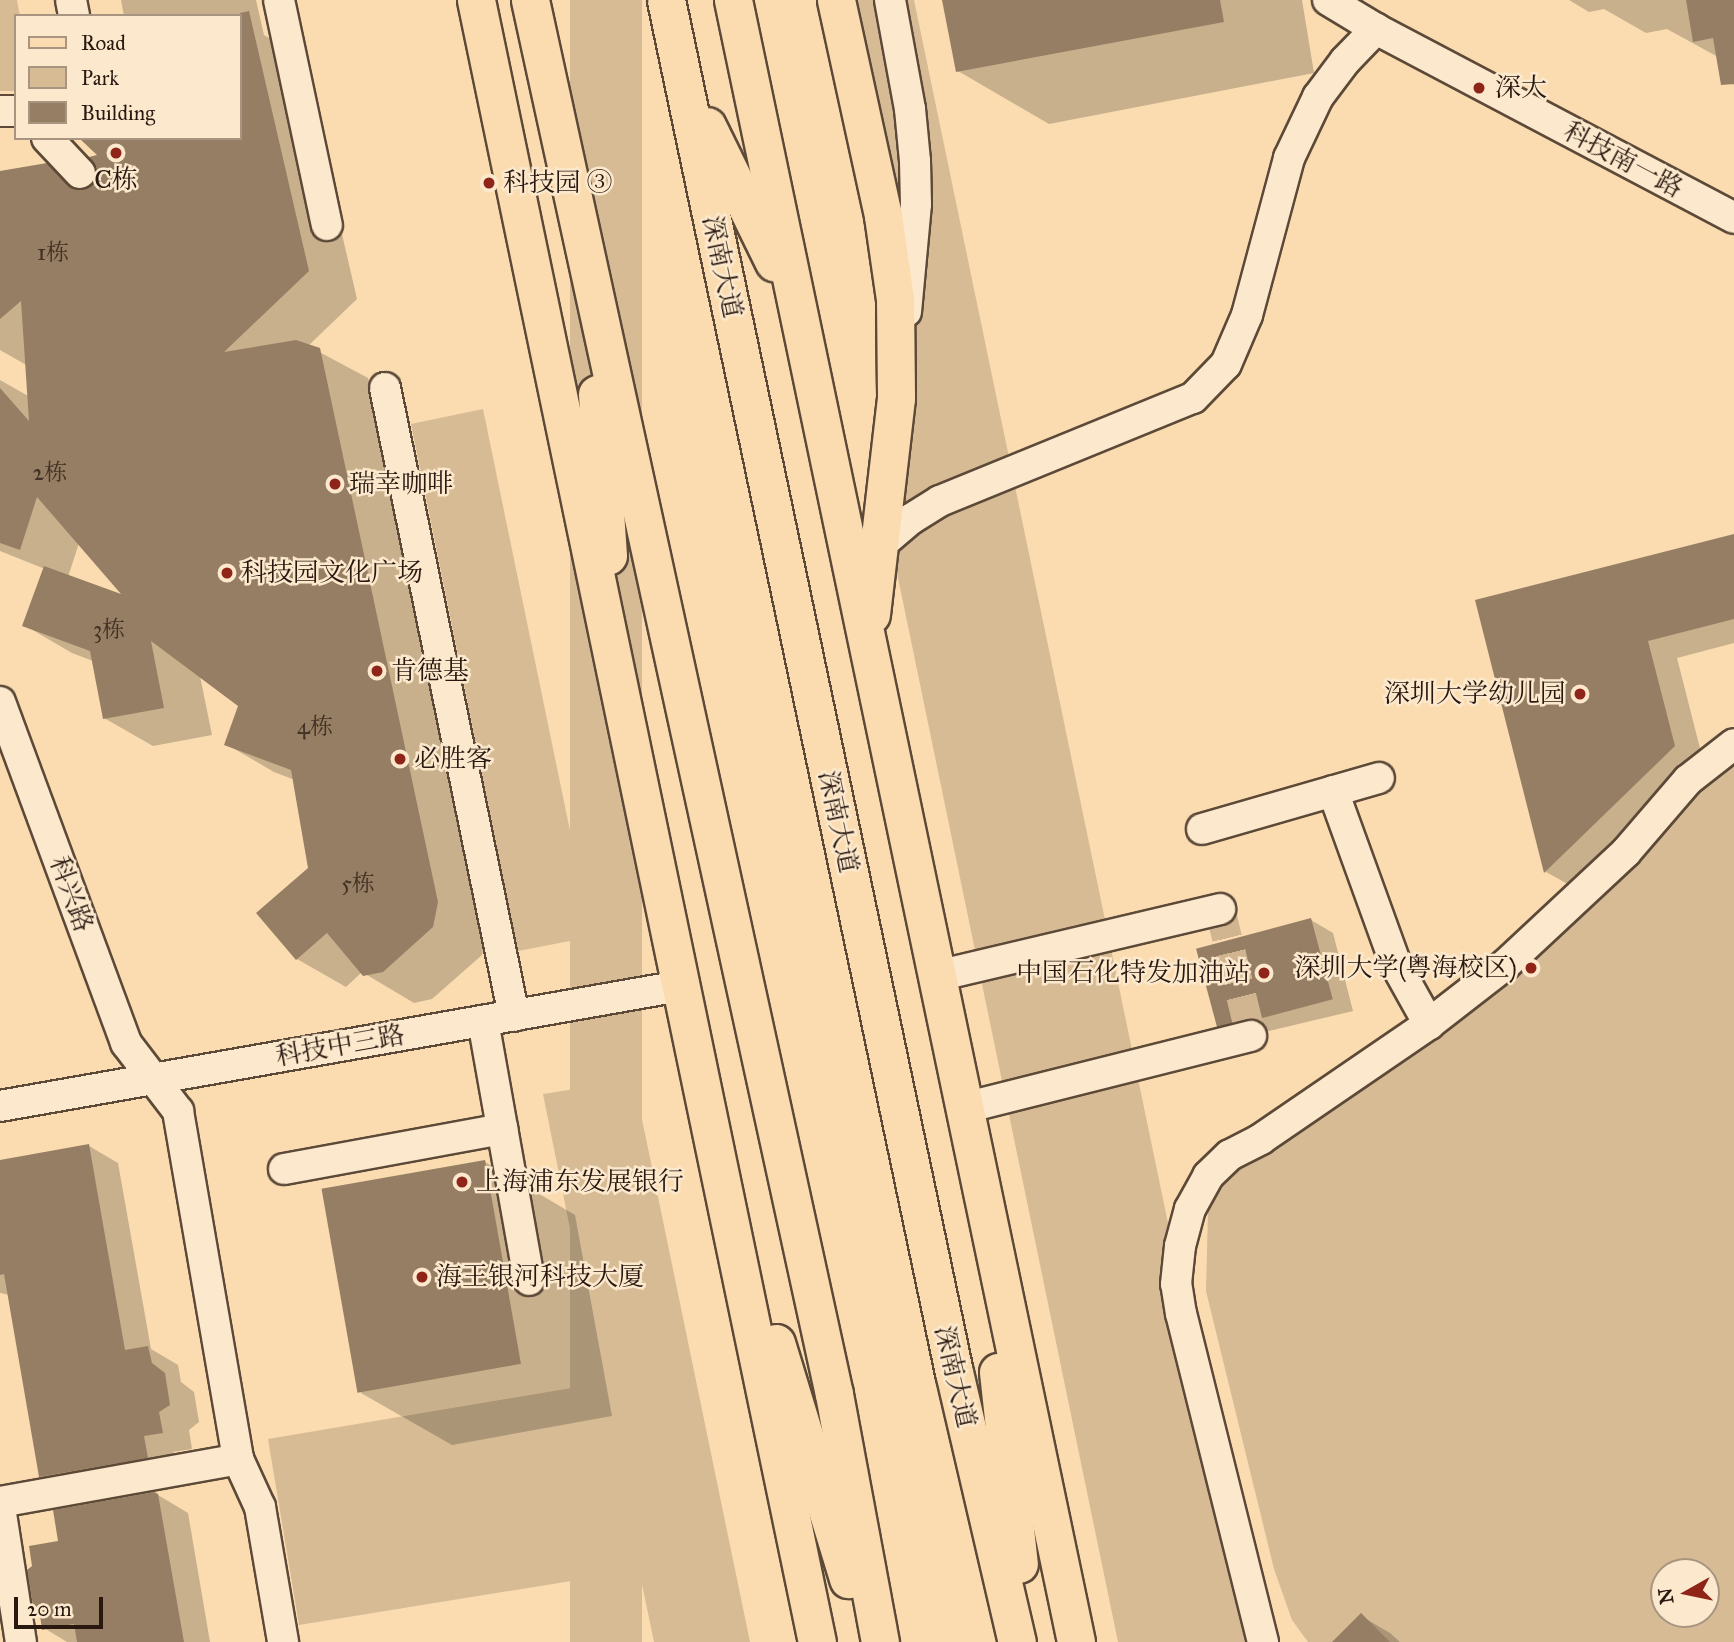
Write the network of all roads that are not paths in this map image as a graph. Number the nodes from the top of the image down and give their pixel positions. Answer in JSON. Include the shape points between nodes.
{"nodes":[{"id":1,"x":279,"y":0,"type":"edge"},
{"id":2,"x":476,"y":0,"type":"edge"},
{"id":3,"x":530,"y":0,"type":"edge"},
{"id":4,"x":666,"y":0,"type":"edge"},
{"id":5,"x":733,"y":0,"type":"edge"},
{"id":6,"x":836,"y":0,"type":"edge"},
{"id":7,"x":890,"y":0,"type":"edge"},
{"id":8,"x":1328,"y":0,"type":"edge"},
{"id":9,"x":1376,"y":29,"type":"junction"},
{"id":10,"x":683,"y":78,"type":"junction"},
{"id":11,"x":49,"y":140,"type":"edge"},
{"id":12,"x":80,"y":173,"type":"dead end"},
{"id":13,"x":1734,"y":218,"type":"edge"},
{"id":14,"x":327,"y":225,"type":"dead end"},
{"id":15,"x":589,"y":267,"type":"junction"},
{"id":16,"x":798,"y":310,"type":"junction"},
{"id":17,"x":385,"y":388,"type":"dead end"},
{"id":18,"x":896,"y":397,"type":"junction"},
{"id":19,"x":880,"y":546,"type":"junction"},
{"id":20,"x":867,"y":644,"type":"junction"},
{"id":21,"x":618,"y":691,"type":"junction"},
{"id":22,"x":0,"y":702,"type":"edge"},
{"id":23,"x":1734,"y":744,"type":"edge"},
{"id":24,"x":1379,"y":778,"type":"dead end"},
{"id":25,"x":1333,"y":791,"type":"junction"},
{"id":26,"x":1202,"y":829,"type":"dead end"},
{"id":27,"x":1220,"y":909,"type":"dead end"},
{"id":28,"x":937,"y":976,"type":"junction"},
{"id":29,"x":680,"y":986,"type":"junction"},
{"id":30,"x":514,"y":1016,"type":"junction"},
{"id":31,"x":483,"y":1021,"type":"junction"},
{"id":32,"x":1429,"y":1024,"type":"junction"},
{"id":33,"x":1251,"y":1036,"type":"dead end"},
{"id":34,"x":155,"y":1079,"type":"junction"},
{"id":35,"x":0,"y":1106,"type":"edge"},
{"id":36,"x":964,"y":1108,"type":"junction"},
{"id":37,"x":707,"y":1118,"type":"junction"},
{"id":38,"x":502,"y":1129,"type":"junction"},
{"id":39,"x":977,"y":1167,"type":"junction"},
{"id":40,"x":284,"y":1168,"type":"dead end"},
{"id":41,"x":529,"y":1280,"type":"dead end"},
{"id":42,"x":238,"y":1459,"type":"junction"},
{"id":43,"x":0,"y":1505,"type":"edge"},
{"id":44,"x":5,"y":1576,"type":"edge"},
{"id":45,"x":22,"y":1642,"type":"edge"},
{"id":46,"x":283,"y":1642,"type":"edge"},
{"id":47,"x":817,"y":1642,"type":"edge"},
{"id":48,"x":867,"y":1642,"type":"edge"},
{"id":49,"x":880,"y":1642,"type":"edge"},
{"id":50,"x":1017,"y":1642,"type":"edge"},
{"id":51,"x":1027,"y":1642,"type":"edge"},
{"id":52,"x":1076,"y":1642,"type":"edge"},
{"id":53,"x":1263,"y":1642,"type":"edge"}],
"edges":[{"from":1,"to":14,"type":"street"},
{"from":2,"to":21,"type":"main road"},
{"from":3,"to":15,"type":"main road"},
{"from":4,"to":10,"type":"main road","name":"深南大道"},
{"from":5,"to":16,"type":"main road"},
{"from":6,"to":18,"type":"main road","via":[[883,216],[895,299]]},
{"from":7,"to":18,"type":"street","via":[[915,161],[913,248]]},
{"from":8,"to":9,"type":"street","name":"科技南一路"},
{"from":9,"to":13,"type":"street","name":"科技南一路"},
{"from":9,"to":19,"type":"street","via":[[1318,97],[1289,158],[1247,315],[1226,364],[1194,398],[949,496],[911,519]]},
{"from":10,"to":16,"type":"main road"},
{"from":10,"to":50,"type":"main road","name":"深南大道","via":[[951,1359]]},
{"from":11,"to":12,"type":"street"},
{"from":15,"to":21,"type":"main road"},
{"from":15,"to":49,"type":"main road","via":[[834,1394]]},
{"from":16,"to":20,"type":"main road"},
{"from":17,"to":30,"type":"street"},
{"from":18,"to":19,"type":"main road"},
{"from":19,"to":20,"type":"main road"},
{"from":20,"to":28,"type":"main road"},
{"from":21,"to":29,"type":"main road"},
{"from":22,"to":34,"type":"street","name":"科兴路","via":[[126,1043]]},
{"from":23,"to":32,"type":"street","via":[[1688,780],[1626,852],[1514,956]]},
{"from":24,"to":25,"type":"street"},
{"from":25,"to":26,"type":"street"},
{"from":25,"to":32,"type":"street","via":[[1396,965]]},
{"from":27,"to":28,"type":"street"},
{"from":28,"to":36,"type":"main road"},
{"from":29,"to":30,"type":"street","name":"科技中三路"},
{"from":29,"to":37,"type":"main road"},
{"from":30,"to":31,"type":"street","name":"科技中三路"},
{"from":31,"to":34,"type":"street","name":"科技中三路"},
{"from":31,"to":38,"type":"street"},
{"from":32,"to":53,"type":"street","via":[[1261,1139],[1230,1155],[1208,1176],[1190,1209],[1176,1284],[1181,1314]]},
{"from":33,"to":36,"type":"street"},
{"from":34,"to":35,"type":"street","name":"科技中三路"},
{"from":34,"to":42,"type":"street","name":"科兴路","via":[[178,1111]]},
{"from":36,"to":39,"type":"main road"},
{"from":37,"to":47,"type":"main road"},
{"from":37,"to":48,"type":"main road"},
{"from":38,"to":40,"type":"street"},
{"from":38,"to":41,"type":"street"},
{"from":39,"to":51,"type":"main road"},
{"from":39,"to":52,"type":"main road"},
{"from":42,"to":43,"type":"street"},
{"from":42,"to":46,"type":"street","name":"科兴路","via":[[260,1507]]},
{"from":43,"to":44,"type":"street"},
{"from":44,"to":45,"type":"street"}]}
